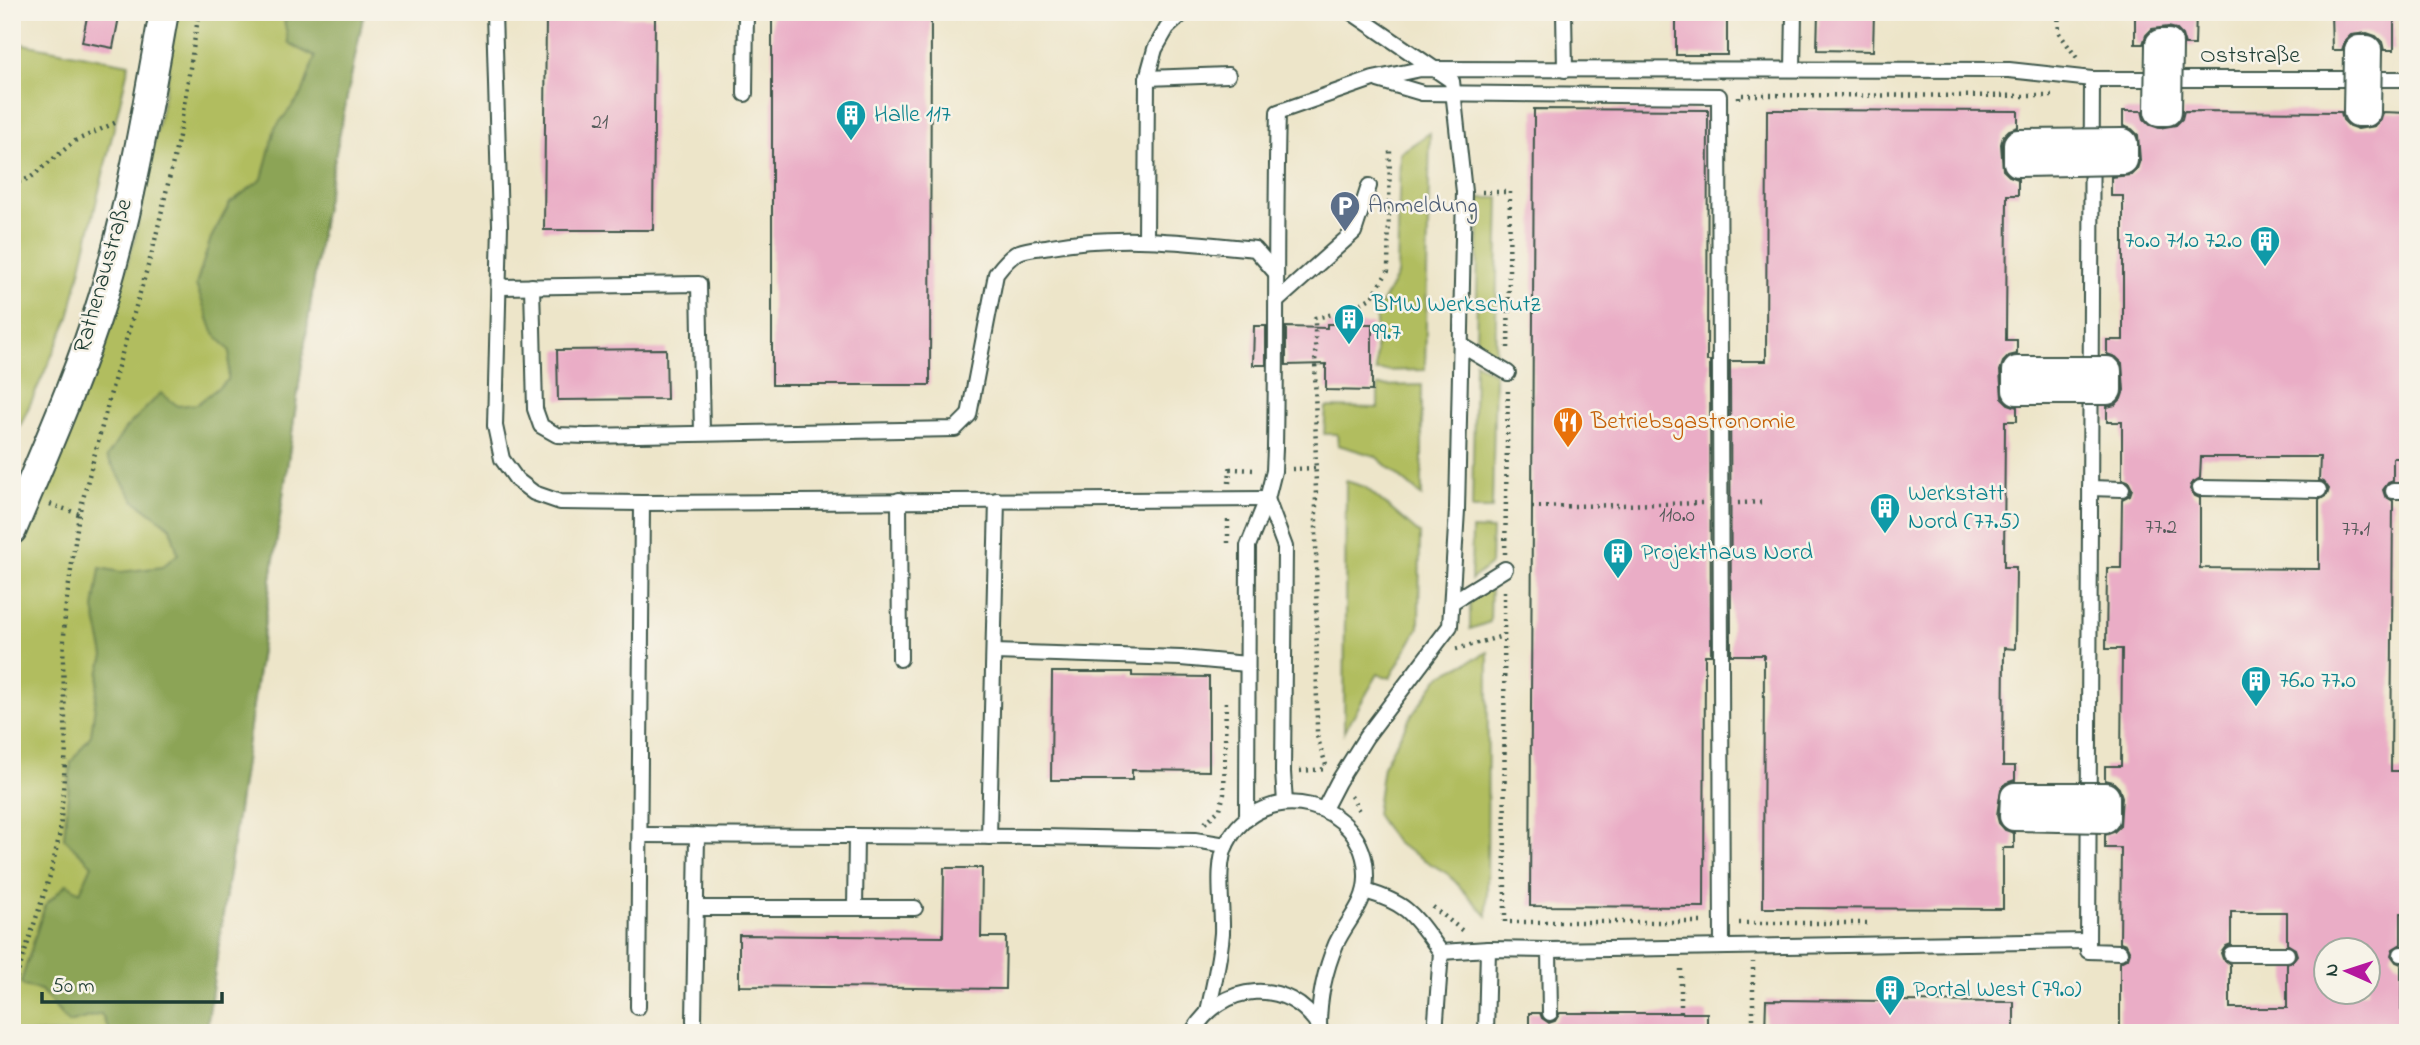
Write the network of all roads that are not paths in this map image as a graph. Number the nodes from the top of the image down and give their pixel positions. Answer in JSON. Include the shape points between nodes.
{"nodes":[{"id":1,"x":164,"y":12,"type":"edge"},
{"id":2,"x":494,"y":12,"type":"edge"},
{"id":3,"x":746,"y":12,"type":"edge"},
{"id":4,"x":1184,"y":12,"type":"edge"},
{"id":5,"x":1350,"y":12,"type":"edge"},
{"id":6,"x":1564,"y":12,"type":"edge"},
{"id":7,"x":1794,"y":12,"type":"edge"},
{"id":8,"x":1564,"y":69,"type":"junction"},
{"id":9,"x":1793,"y":69,"type":"junction"},
{"id":10,"x":1228,"y":75,"type":"dead end"},
{"id":11,"x":1147,"y":78,"type":"junction"},
{"id":12,"x":1373,"y":79,"type":"junction"},
{"id":13,"x":2092,"y":79,"type":"junction"},
{"id":14,"x":2408,"y":79,"type":"edge"},
{"id":15,"x":745,"y":94,"type":"dead end"},
{"id":16,"x":1369,"y":186,"type":"dead end"},
{"id":17,"x":1146,"y":240,"type":"junction"},
{"id":18,"x":1275,"y":272,"type":"junction"},
{"id":19,"x":532,"y":286,"type":"junction"},
{"id":20,"x":499,"y":287,"type":"junction"},
{"id":21,"x":1278,"y":300,"type":"junction"},
{"id":22,"x":1461,"y":345,"type":"junction"},
{"id":23,"x":1508,"y":373,"type":"dead end"},
{"id":24,"x":702,"y":433,"type":"junction"},
{"id":25,"x":23,"y":475,"type":"edge"},
{"id":26,"x":2090,"y":488,"type":"junction"},
{"id":27,"x":2200,"y":488,"type":"dead end"},
{"id":28,"x":2122,"y":489,"type":"dead end"},
{"id":29,"x":2319,"y":490,"type":"dead end"},
{"id":30,"x":1267,"y":499,"type":"junction"},
{"id":31,"x":899,"y":500,"type":"junction"},
{"id":32,"x":998,"y":500,"type":"junction"},
{"id":33,"x":642,"y":503,"type":"junction"},
{"id":34,"x":12,"y":530,"type":"edge"},
{"id":35,"x":1505,"y":569,"type":"dead end"},
{"id":36,"x":1452,"y":602,"type":"junction"},
{"id":37,"x":994,"y":652,"type":"junction"},
{"id":38,"x":900,"y":659,"type":"dead end"},
{"id":39,"x":1247,"y":664,"type":"junction"},
{"id":40,"x":1285,"y":803,"type":"junction"},
{"id":41,"x":1324,"y":809,"type":"junction"},
{"id":42,"x":1247,"y":818,"type":"junction"},
{"id":43,"x":641,"y":835,"type":"junction"},
{"id":44,"x":697,"y":835,"type":"junction"},
{"id":45,"x":856,"y":836,"type":"junction"},
{"id":46,"x":989,"y":837,"type":"junction"},
{"id":47,"x":1226,"y":845,"type":"junction"},
{"id":48,"x":1365,"y":891,"type":"junction"},
{"id":49,"x":696,"y":908,"type":"junction"},
{"id":50,"x":855,"y":908,"type":"junction"},
{"id":51,"x":915,"y":908,"type":"dead end"},
{"id":52,"x":2088,"y":941,"type":"junction"},
{"id":53,"x":1722,"y":947,"type":"junction"},
{"id":54,"x":1488,"y":949,"type":"junction"},
{"id":55,"x":1549,"y":950,"type":"junction"},
{"id":56,"x":1441,"y":952,"type":"junction"},
{"id":57,"x":2120,"y":952,"type":"dead end"},
{"id":58,"x":2231,"y":954,"type":"dead end"},
{"id":59,"x":2287,"y":954,"type":"dead end"},
{"id":60,"x":638,"y":1007,"type":"dead end"},
{"id":61,"x":1208,"y":1011,"type":"junction"},
{"id":62,"x":1550,"y":1013,"type":"dead end"},
{"id":63,"x":694,"y":1021,"type":"dead end"},
{"id":64,"x":1321,"y":1029,"type":"edge"},
{"id":65,"x":1192,"y":1033,"type":"edge"},
{"id":66,"x":1435,"y":1033,"type":"edge"},
{"id":67,"x":1486,"y":1033,"type":"edge"}],
"edges":[{"from":1,"to":25,"type":"street","name":"Rathenaustraße","via":[[141,137],[103,298]]},
{"from":2,"to":20,"type":"lane"},
{"from":3,"to":15,"type":"lane"},
{"from":4,"to":11,"type":"lane","via":[[1167,28],[1155,49]]},
{"from":5,"to":22,"type":"lane","via":[[1452,81],[1464,192]]},
{"from":6,"to":8,"type":"lane"},
{"from":7,"to":9,"type":"lane"},
{"from":8,"to":9,"type":"lane","name":"Oststraße"},
{"from":8,"to":12,"type":"lane","name":"Oststraße","via":[[1421,69]]},
{"from":9,"to":13,"type":"lane","name":"Oststraße","via":[[2009,70]]},
{"from":10,"to":11,"type":"lane"},
{"from":11,"to":17,"type":"lane"},
{"from":12,"to":18,"type":"lane","name":"Oststraße","via":[[1278,112]]},
{"from":12,"to":53,"type":"lane","via":[[1422,93],[1719,96]]},
{"from":13,"to":14,"type":"lane","name":"Oststraße"},
{"from":13,"to":26,"type":"lane"},
{"from":16,"to":21,"type":"lane","via":[[1354,232]]},
{"from":17,"to":18,"type":"lane","via":[[1255,249]]},
{"from":17,"to":24,"type":"lane","via":[[1077,242],[1019,252],[1002,266],[996,274],[969,415],[955,429]]},
{"from":18,"to":21,"type":"lane"},
{"from":19,"to":20,"type":"lane"},
{"from":19,"to":24,"type":"lane","via":[[535,409],[541,426],[558,435]]},
{"from":19,"to":24,"type":"lane","via":[[699,284]]},
{"from":20,"to":33,"type":"lane","via":[[495,426],[502,459],[517,480],[547,498]]},
{"from":21,"to":30,"type":"lane","via":[[1274,471]]},
{"from":22,"to":23,"type":"lane"},
{"from":22,"to":36,"type":"lane"},
{"from":25,"to":34,"type":"street","name":"Rathenaustraße"},
{"from":26,"to":28,"type":"lane"},
{"from":26,"to":52,"type":"lane"},
{"from":27,"to":29,"type":"lane"},
{"from":30,"to":32,"type":"lane"},
{"from":30,"to":39,"type":"lane","via":[[1248,546]]},
{"from":30,"to":40,"type":"lane","via":[[1285,547]]},
{"from":31,"to":32,"type":"lane"},
{"from":31,"to":33,"type":"lane"},
{"from":31,"to":38,"type":"lane"},
{"from":32,"to":37,"type":"lane"},
{"from":33,"to":43,"type":"lane"},
{"from":35,"to":36,"type":"lane"},
{"from":36,"to":41,"type":"lane","via":[[1450,626],[1366,737]]},
{"from":37,"to":39,"type":"lane"},
{"from":37,"to":46,"type":"lane"},
{"from":39,"to":42,"type":"lane"},
{"from":40,"to":41,"type":"lane"},
{"from":40,"to":42,"type":"lane"},
{"from":41,"to":48,"type":"lane","via":[[1343,822],[1360,847]]},
{"from":42,"to":47,"type":"lane"},
{"from":43,"to":44,"type":"lane"},
{"from":43,"to":60,"type":"lane"},
{"from":44,"to":45,"type":"lane"},
{"from":44,"to":49,"type":"lane"},
{"from":45,"to":46,"type":"lane"},
{"from":45,"to":50,"type":"lane"},
{"from":46,"to":47,"type":"lane","via":[[1195,840]]},
{"from":47,"to":61,"type":"lane","via":[[1222,934]]},
{"from":48,"to":56,"type":"lane","via":[[1409,910]]},
{"from":48,"to":64,"type":"lane","via":[[1328,964],[1319,1008]]},
{"from":49,"to":50,"type":"lane"},
{"from":49,"to":63,"type":"lane"},
{"from":50,"to":51,"type":"lane"},
{"from":52,"to":53,"type":"lane"},
{"from":52,"to":57,"type":"lane","via":[[2088,951]]},
{"from":53,"to":55,"type":"lane"},
{"from":54,"to":55,"type":"lane"},
{"from":54,"to":56,"type":"lane"},
{"from":54,"to":67,"type":"lane"},
{"from":55,"to":62,"type":"lane"},
{"from":56,"to":66,"type":"lane"},
{"from":58,"to":59,"type":"lane"},
{"from":61,"to":64,"type":"lane","via":[[1232,996],[1267,992],[1297,1003]]},
{"from":61,"to":65,"type":"lane"}]}
